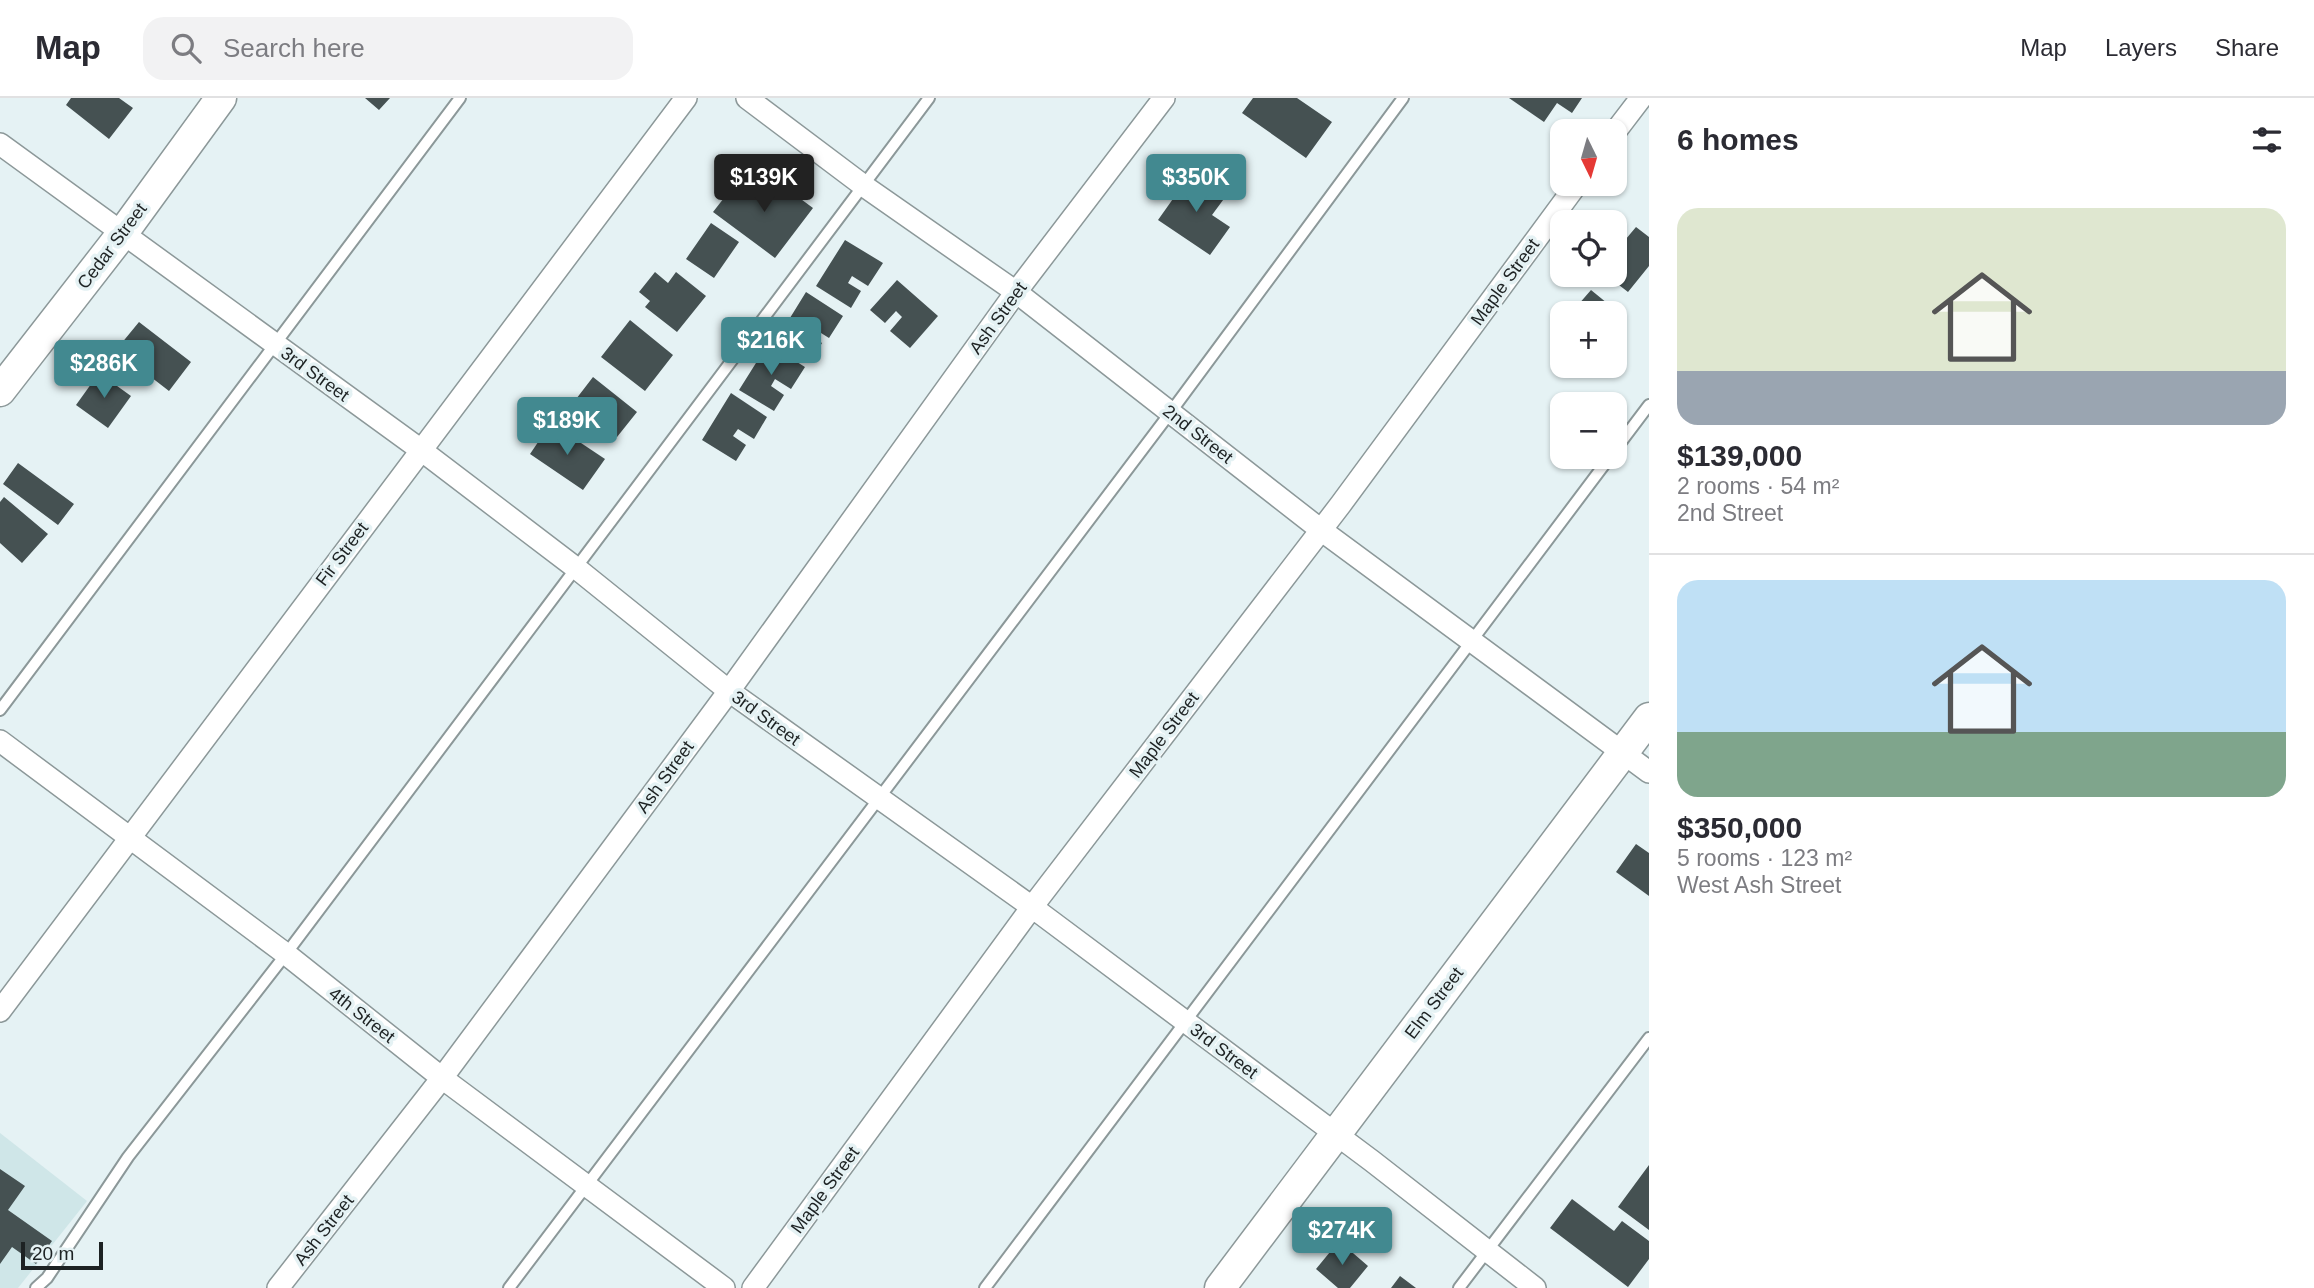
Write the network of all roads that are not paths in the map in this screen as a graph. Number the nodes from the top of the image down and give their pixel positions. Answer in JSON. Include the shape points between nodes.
{"nodes":[{"id":1,"x":221,"y":98,"type":"edge"},
{"id":2,"x":460,"y":98,"type":"edge"},
{"id":3,"x":686,"y":98,"type":"edge"},
{"id":4,"x":747,"y":98,"type":"edge"},
{"id":5,"x":929,"y":98,"type":"edge"},
{"id":6,"x":1164,"y":98,"type":"edge"},
{"id":7,"x":1403,"y":98,"type":"edge"},
{"id":8,"x":1641,"y":98,"type":"edge"},
{"id":9,"x":1625,"y":119,"type":"edge"},
{"id":10,"x":0,"y":144,"type":"edge"},
{"id":11,"x":863,"y":186,"type":"junction"},
{"id":12,"x":1568,"y":196,"type":"edge"},
{"id":13,"x":122,"y":234,"type":"junction"},
{"id":14,"x":1016,"y":292,"type":"junction"},
{"id":15,"x":274,"y":344,"type":"junction"},
{"id":16,"x":0,"y":391,"type":"edge"},
{"id":17,"x":1649,"y":404,"type":"edge"},
{"id":18,"x":1170,"y":413,"type":"junction"},
{"id":19,"x":1627,"y":434,"type":"edge"},
{"id":20,"x":421,"y":450,"type":"junction"},
{"id":21,"x":1601,"y":469,"type":"edge"},
{"id":22,"x":1321,"y":530,"type":"junction"},
{"id":23,"x":576,"y":568,"type":"junction"},
{"id":24,"x":1472,"y":641,"type":"junction"},
{"id":25,"x":729,"y":691,"type":"junction"},
{"id":26,"x":0,"y":710,"type":"edge"},
{"id":27,"x":1649,"y":718,"type":"edge"},
{"id":28,"x":0,"y":741,"type":"edge"},
{"id":29,"x":1623,"y":753,"type":"junction"},
{"id":30,"x":1649,"y":772,"type":"edge"},
{"id":31,"x":878,"y":797,"type":"junction"},
{"id":32,"x":130,"y":836,"type":"junction"},
{"id":33,"x":1032,"y":907,"type":"junction"},
{"id":34,"x":286,"y":954,"type":"junction"},
{"id":35,"x":0,"y":1011,"type":"edge"},
{"id":36,"x":1185,"y":1022,"type":"junction"},
{"id":37,"x":1649,"y":1038,"type":"edge"},
{"id":38,"x":442,"y":1078,"type":"junction"},
{"id":39,"x":1335,"y":1134,"type":"junction"},
{"id":40,"x":586,"y":1186,"type":"junction"},
{"id":41,"x":1487,"y":1251,"type":"junction"},
{"id":42,"x":36,"y":1288,"type":"edge"},
{"id":43,"x":278,"y":1288,"type":"edge"},
{"id":44,"x":509,"y":1288,"type":"edge"},
{"id":45,"x":723,"y":1288,"type":"edge"},
{"id":46,"x":752,"y":1288,"type":"edge"},
{"id":47,"x":985,"y":1288,"type":"edge"},
{"id":48,"x":1220,"y":1288,"type":"edge"},
{"id":49,"x":1459,"y":1288,"type":"edge"},
{"id":50,"x":1535,"y":1288,"type":"edge"}],
"edges":[{"from":1,"to":13,"type":"street","name":"Cedar Street"},
{"from":2,"to":15,"type":"lane"},
{"from":3,"to":20,"type":"street","name":"Fir Street"},
{"from":4,"to":11,"type":"street","name":"2nd Street"},
{"from":5,"to":11,"type":"lane"},
{"from":6,"to":14,"type":"street","name":"Ash Street"},
{"from":7,"to":18,"type":"lane"},
{"from":8,"to":9,"type":"street"},
{"from":10,"to":13,"type":"street","name":"3rd Street"},
{"from":11,"to":14,"type":"street","name":"2nd Street"},
{"from":11,"to":23,"type":"lane"},
{"from":12,"to":22,"type":"street","name":"Maple Street"},
{"from":13,"to":15,"type":"street","name":"3rd Street"},
{"from":13,"to":16,"type":"street","name":"Cedar Street"},
{"from":14,"to":18,"type":"street","name":"2nd Street"},
{"from":14,"to":25,"type":"street","name":"Ash Street"},
{"from":15,"to":20,"type":"street","name":"3rd Street"},
{"from":15,"to":26,"type":"lane"},
{"from":17,"to":19,"type":"lane"},
{"from":18,"to":22,"type":"street","name":"2nd Street"},
{"from":18,"to":31,"type":"lane"},
{"from":20,"to":23,"type":"street","name":"3rd Street"},
{"from":20,"to":32,"type":"street","name":"Fir Street"},
{"from":21,"to":24,"type":"lane"},
{"from":22,"to":24,"type":"street","name":"2nd Street"},
{"from":22,"to":33,"type":"street","name":"Maple Street"},
{"from":23,"to":25,"type":"street","name":"3rd Street"},
{"from":23,"to":34,"type":"lane"},
{"from":24,"to":29,"type":"street","name":"2nd Street"},
{"from":24,"to":36,"type":"lane"},
{"from":25,"to":31,"type":"street","name":"3rd Street"},
{"from":25,"to":38,"type":"street","name":"Ash Street"},
{"from":27,"to":29,"type":"street","name":"Elm Street"},
{"from":28,"to":32,"type":"street","name":"4th Street"},
{"from":29,"to":30,"type":"street","name":"2nd Street"},
{"from":29,"to":39,"type":"street","name":"Elm Street"},
{"from":31,"to":33,"type":"street","name":"3rd Street"},
{"from":31,"to":40,"type":"lane"},
{"from":32,"to":34,"type":"street","name":"4th Street"},
{"from":32,"to":35,"type":"street","name":"Fir Street"},
{"from":33,"to":36,"type":"street","name":"3rd Street"},
{"from":33,"to":46,"type":"street","name":"Maple Street"},
{"from":34,"to":38,"type":"street","name":"4th Street"},
{"from":34,"to":42,"type":"lane","via":[[128,1157]]},
{"from":36,"to":39,"type":"street","name":"3rd Street"},
{"from":36,"to":47,"type":"lane"},
{"from":37,"to":41,"type":"lane"},
{"from":38,"to":40,"type":"street","name":"4th Street"},
{"from":38,"to":43,"type":"street","name":"Ash Street"},
{"from":39,"to":41,"type":"street","name":"3rd Street"},
{"from":39,"to":48,"type":"street","name":"Elm Street"},
{"from":40,"to":44,"type":"lane"},
{"from":40,"to":45,"type":"street","name":"4th Street"},
{"from":41,"to":49,"type":"lane"},
{"from":41,"to":50,"type":"street","name":"3rd Street"}]}
